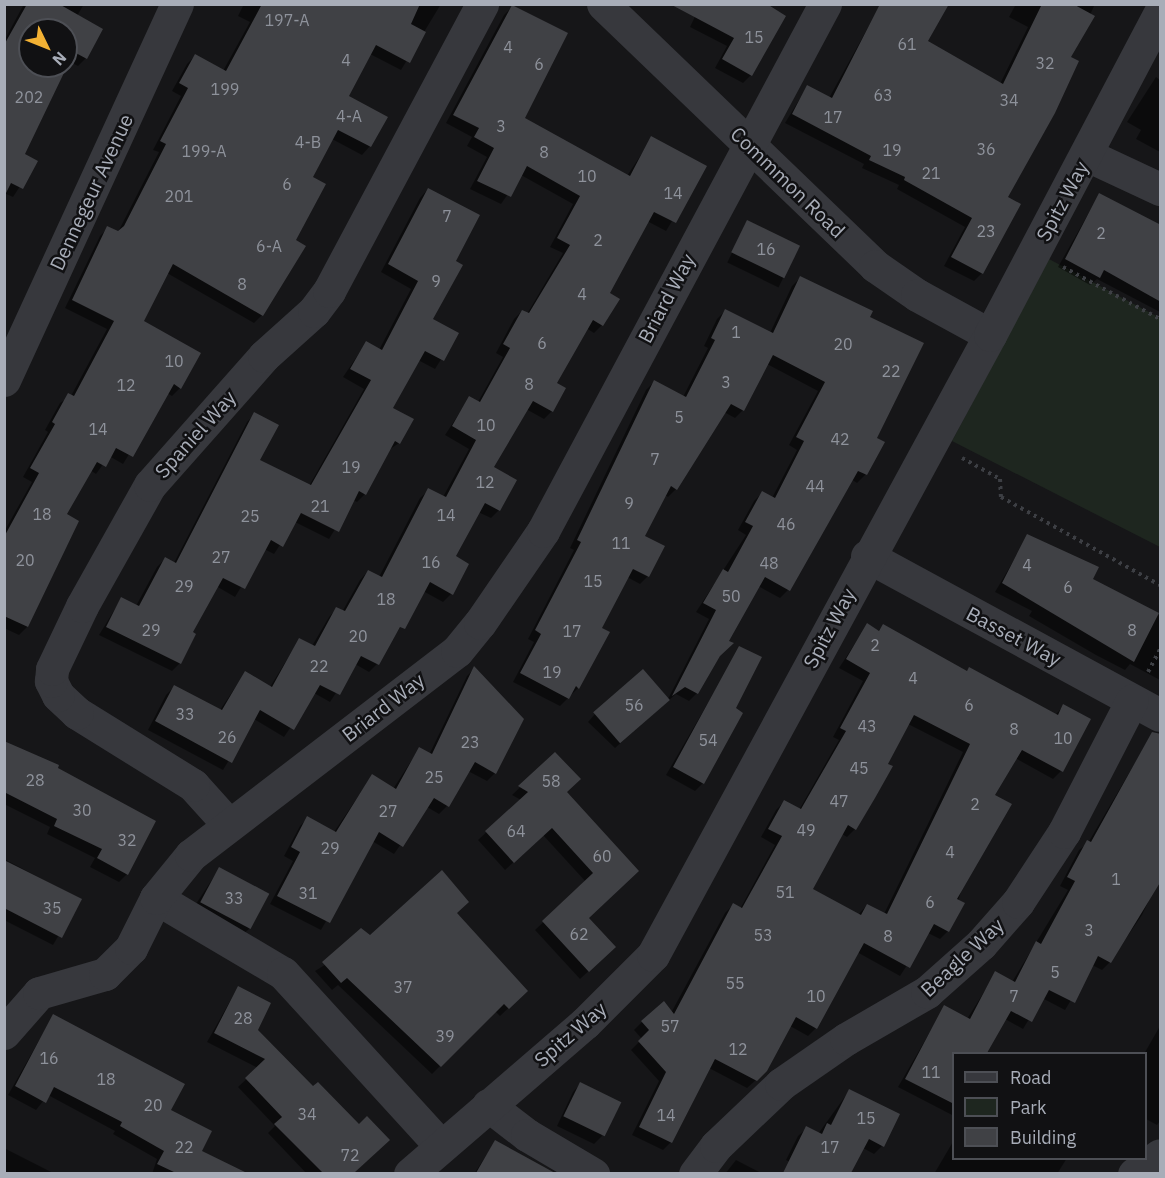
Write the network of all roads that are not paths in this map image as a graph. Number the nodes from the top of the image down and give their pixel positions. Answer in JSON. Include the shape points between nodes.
{"nodes":[{"id":1,"x":177,"y":4,"type":"edge"},
{"id":2,"x":482,"y":4,"type":"edge"},
{"id":3,"x":603,"y":4,"type":"edge"},
{"id":4,"x":825,"y":4,"type":"edge"},
{"id":5,"x":1161,"y":13,"type":"edge"},
{"id":6,"x":752,"y":146,"type":"junction"},
{"id":7,"x":1087,"y":155,"type":"junction"},
{"id":8,"x":1161,"y":189,"type":"edge"},
{"id":9,"x":990,"y":335,"type":"junction"},
{"id":10,"x":4,"y":380,"type":"edge"},
{"id":11,"x":867,"y":556,"type":"junction"},
{"id":12,"x":1132,"y":700,"type":"junction"},
{"id":13,"x":1161,"y":715,"type":"edge"},
{"id":14,"x":229,"y":825,"type":"junction"},
{"id":15,"x":156,"y":898,"type":"junction"},
{"id":16,"x":4,"y":1033,"type":"edge"},
{"id":17,"x":488,"y":1105,"type":"junction"},
{"id":18,"x":441,"y":1146,"type":"junction"},
{"id":19,"x":410,"y":1173,"type":"edge"},
{"id":20,"x":593,"y":1173,"type":"edge"},
{"id":21,"x":695,"y":1173,"type":"edge"}],
"edges":[{"from":1,"to":10,"type":"street","name":"Dennegeur Avenue"},
{"from":2,"to":14,"type":"street","name":"Spaniel Way","via":[[329,291],[264,356],[150,485],[82,606],[52,669],[51,681],[58,695],[77,713],[193,784]]},
{"from":3,"to":6,"type":"street","name":"Commmon Road"},
{"from":4,"to":6,"type":"street","name":"Briard Way"},
{"from":5,"to":7,"type":"street","name":"Spitz Way"},
{"from":6,"to":9,"type":"street","name":"Commmon Road","via":[[893,280]]},
{"from":6,"to":14,"type":"street","name":"Briard Way","via":[[716,203],[543,531],[480,623],[456,651]]},
{"from":7,"to":8,"type":"street"},
{"from":7,"to":9,"type":"street","name":"Spitz Way"},
{"from":9,"to":11,"type":"street","name":"Spitz Way"},
{"from":11,"to":12,"type":"street","name":"Basset Way"},
{"from":11,"to":17,"type":"street","name":"Spitz Way","via":[[653,955],[585,1023]]},
{"from":12,"to":13,"type":"street","name":"Basset Way"},
{"from":12,"to":21,"type":"street","name":"Beagle Way","via":[[1064,832],[1018,903],[981,944],[927,993],[846,1038],[781,1084],[716,1146]]},
{"from":14,"to":15,"type":"street","name":"Briard Way","via":[[191,855]]},
{"from":15,"to":16,"type":"street","name":"Briard Way","via":[[140,935],[105,974],[39,993]]},
{"from":15,"to":18,"type":"street","via":[[283,973]]},
{"from":17,"to":18,"type":"street","name":"Spitz Way"},
{"from":17,"to":20,"type":"street","via":[[526,1135]]},
{"from":18,"to":19,"type":"street","name":"Spitz Way"}]}
